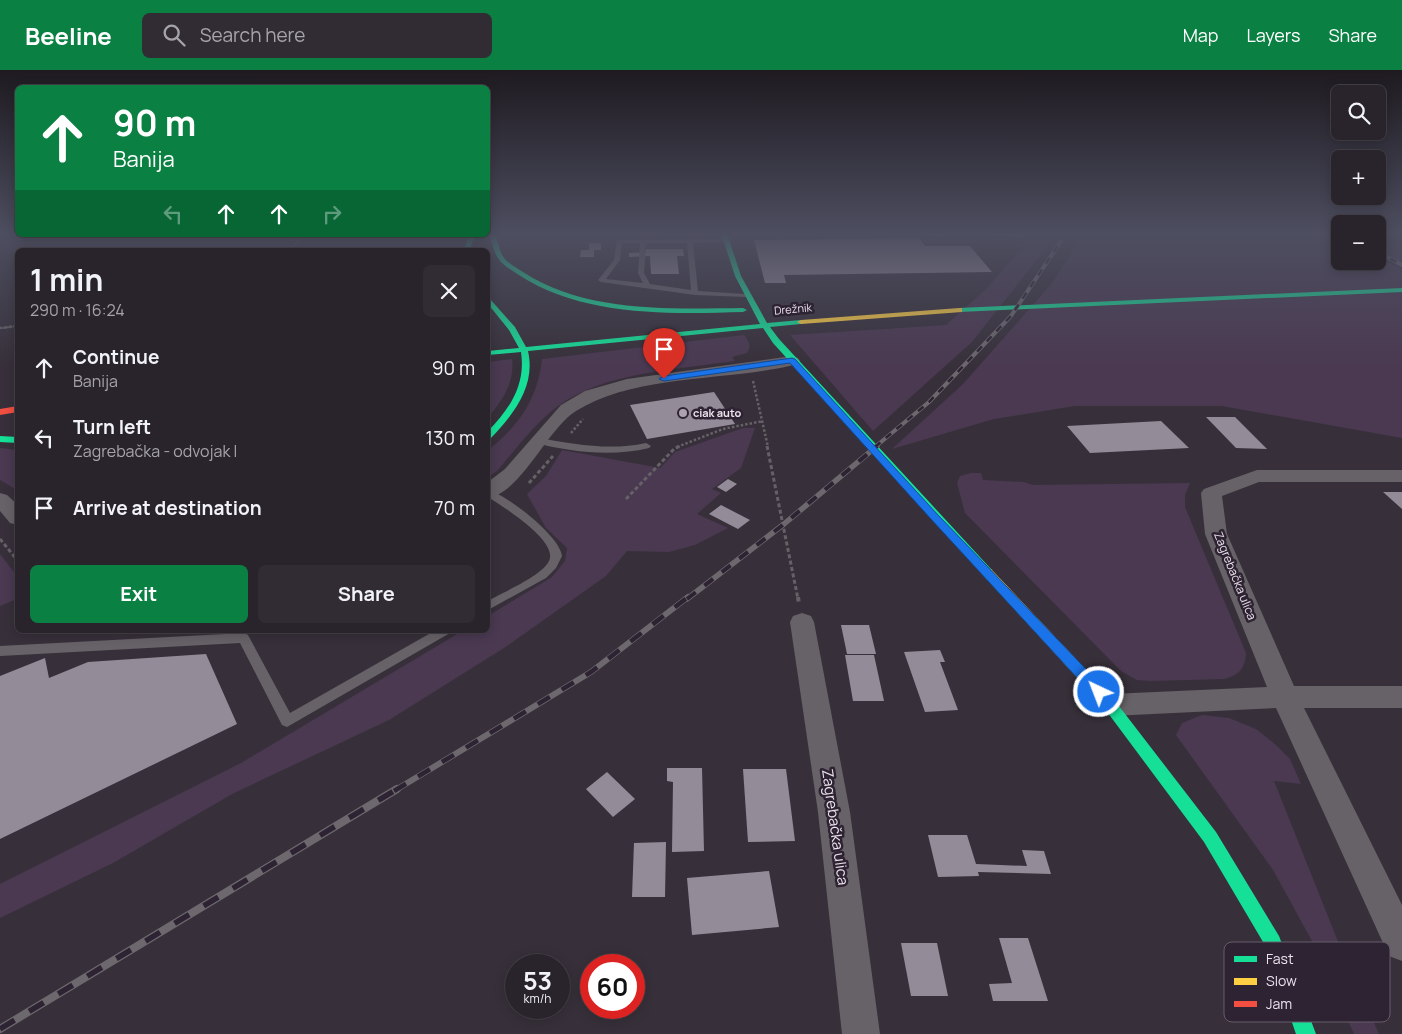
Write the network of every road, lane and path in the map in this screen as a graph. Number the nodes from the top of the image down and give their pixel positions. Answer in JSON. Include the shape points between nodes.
{"nodes":[{"id":1,"x":525,"y":278,"type":"edge"},
{"id":2,"x":603,"y":278,"type":"edge"},
{"id":3,"x":644,"y":278,"type":"edge"},
{"id":4,"x":694,"y":278,"type":"edge"},
{"id":5,"x":738,"y":278,"type":"edge"},
{"id":6,"x":1402,"y":282,"type":"edge"},
{"id":7,"x":648,"y":286,"type":"junction"},
{"id":8,"x":1402,"y":290,"type":"edge"},
{"id":9,"x":695,"y":293,"type":"junction"},
{"id":10,"x":746,"y":296,"type":"junction"},
{"id":11,"x":490,"y":302,"type":"edge"},
{"id":12,"x":772,"y":308,"type":"dead end"},
{"id":13,"x":680,"y":322,"type":"dead end"},
{"id":14,"x":15,"y":326,"type":"edge"},
{"id":15,"x":635,"y":327,"type":"dead end"},
{"id":16,"x":0,"y":328,"type":"edge"},
{"id":17,"x":490,"y":342,"type":"edge"},
{"id":18,"x":490,"y":353,"type":"edge"},
{"id":19,"x":792,"y":361,"type":"junction"},
{"id":20,"x":744,"y":367,"type":"junction"},
{"id":21,"x":15,"y":402,"type":"edge"},
{"id":22,"x":0,"y":404,"type":"edge"},
{"id":23,"x":15,"y":410,"type":"edge"},
{"id":24,"x":0,"y":412,"type":"edge"},
{"id":25,"x":588,"y":415,"type":"dead end"},
{"id":26,"x":763,"y":421,"type":"junction"},
{"id":27,"x":490,"y":434,"type":"edge"},
{"id":28,"x":0,"y":439,"type":"edge"},
{"id":29,"x":15,"y":440,"type":"edge"},
{"id":30,"x":538,"y":441,"type":"junction"},
{"id":31,"x":562,"y":444,"type":"junction"},
{"id":32,"x":646,"y":446,"type":"dead end"},
{"id":33,"x":1402,"y":476,"type":"edge"},
{"id":34,"x":523,"y":487,"type":"dead end"},
{"id":35,"x":490,"y":490,"type":"edge"},
{"id":36,"x":490,"y":493,"type":"edge"},
{"id":37,"x":626,"y":498,"type":"dead end"},
{"id":38,"x":0,"y":499,"type":"edge"},
{"id":39,"x":15,"y":515,"type":"edge"},
{"id":40,"x":0,"y":539,"type":"edge"},
{"id":41,"x":15,"y":557,"type":"edge"},
{"id":42,"x":490,"y":605,"type":"edge"},
{"id":43,"x":802,"y":622,"type":"joint"},
{"id":44,"x":441,"y":633,"type":"edge"},
{"id":45,"x":0,"y":651,"type":"edge"},
{"id":46,"x":1285,"y":697,"type":"junction"},
{"id":47,"x":1402,"y":697,"type":"edge"},
{"id":48,"x":1111,"y":705,"type":"junction"},
{"id":49,"x":1272,"y":942,"type":"edge"},
{"id":50,"x":1402,"y":943,"type":"edge"},
{"id":51,"x":1302,"y":1022,"type":"edge"},
{"id":52,"x":862,"y":1034,"type":"edge"},
{"id":53,"x":1306,"y":1034,"type":"edge"}],
"edges":[{"from":1,"to":12,"type":"main road","via":[[570,296],[618,305],[675,310]]},
{"from":2,"to":7,"type":"lane","via":[[601,280]]},
{"from":3,"to":7,"type":"lane"},
{"from":4,"to":9,"type":"lane"},
{"from":5,"to":10,"type":"main road"},
{"from":6,"to":13,"type":"main road","name":"Drežnik","via":[[1101,292],[878,305]]},
{"from":7,"to":9,"type":"lane"},
{"from":8,"to":18,"type":"main road","name":"Drežnik","via":[[976,308],[740,327]]},
{"from":9,"to":10,"type":"lane"},
{"from":10,"to":19,"type":"main road","via":[[758,319]]},
{"from":11,"to":27,"type":"main road","via":[[520,338],[528,360],[518,400]]},
{"from":14,"to":16,"type":"path"},
{"from":15,"to":17,"type":"main road"},
{"from":19,"to":20,"type":"street"},
{"from":19,"to":48,"type":"main road"},
{"from":20,"to":26,"type":"path","via":[[755,383]]},
{"from":20,"to":30,"type":"street","via":[[604,390],[567,409]]},
{"from":21,"to":22,"type":"main road"},
{"from":23,"to":24,"type":"main road"},
{"from":25,"to":31,"type":"path"},
{"from":26,"to":37,"type":"path","via":[[723,429],[675,448]]},
{"from":26,"to":43,"type":"path"},
{"from":28,"to":29,"type":"main road"},
{"from":30,"to":31,"type":"lane"},
{"from":30,"to":35,"type":"street","via":[[512,473]]},
{"from":31,"to":32,"type":"lane","via":[[617,451]]},
{"from":31,"to":34,"type":"path"},
{"from":33,"to":46,"type":"street","name":"Zagrebačka ulica","via":[[1257,476],[1211,493],[1216,534]]},
{"from":36,"to":42,"type":"lane","via":[[528,520],[556,552],[550,568]]},
{"from":38,"to":39,"type":"street"},
{"from":40,"to":41,"type":"path"},
{"from":43,"to":52,"type":"street","name":"Zagrebačka ulica","via":[[834,812]]},
{"from":44,"to":45,"type":"lane","via":[[287,721],[244,638]]},
{"from":46,"to":47,"type":"street"},
{"from":46,"to":48,"type":"street"},
{"from":46,"to":50,"type":"street","name":"Zagrebačka ulica"},
{"from":48,"to":49,"type":"main road","via":[[1210,837]]},
{"from":51,"to":53,"type":"main road"}]}
